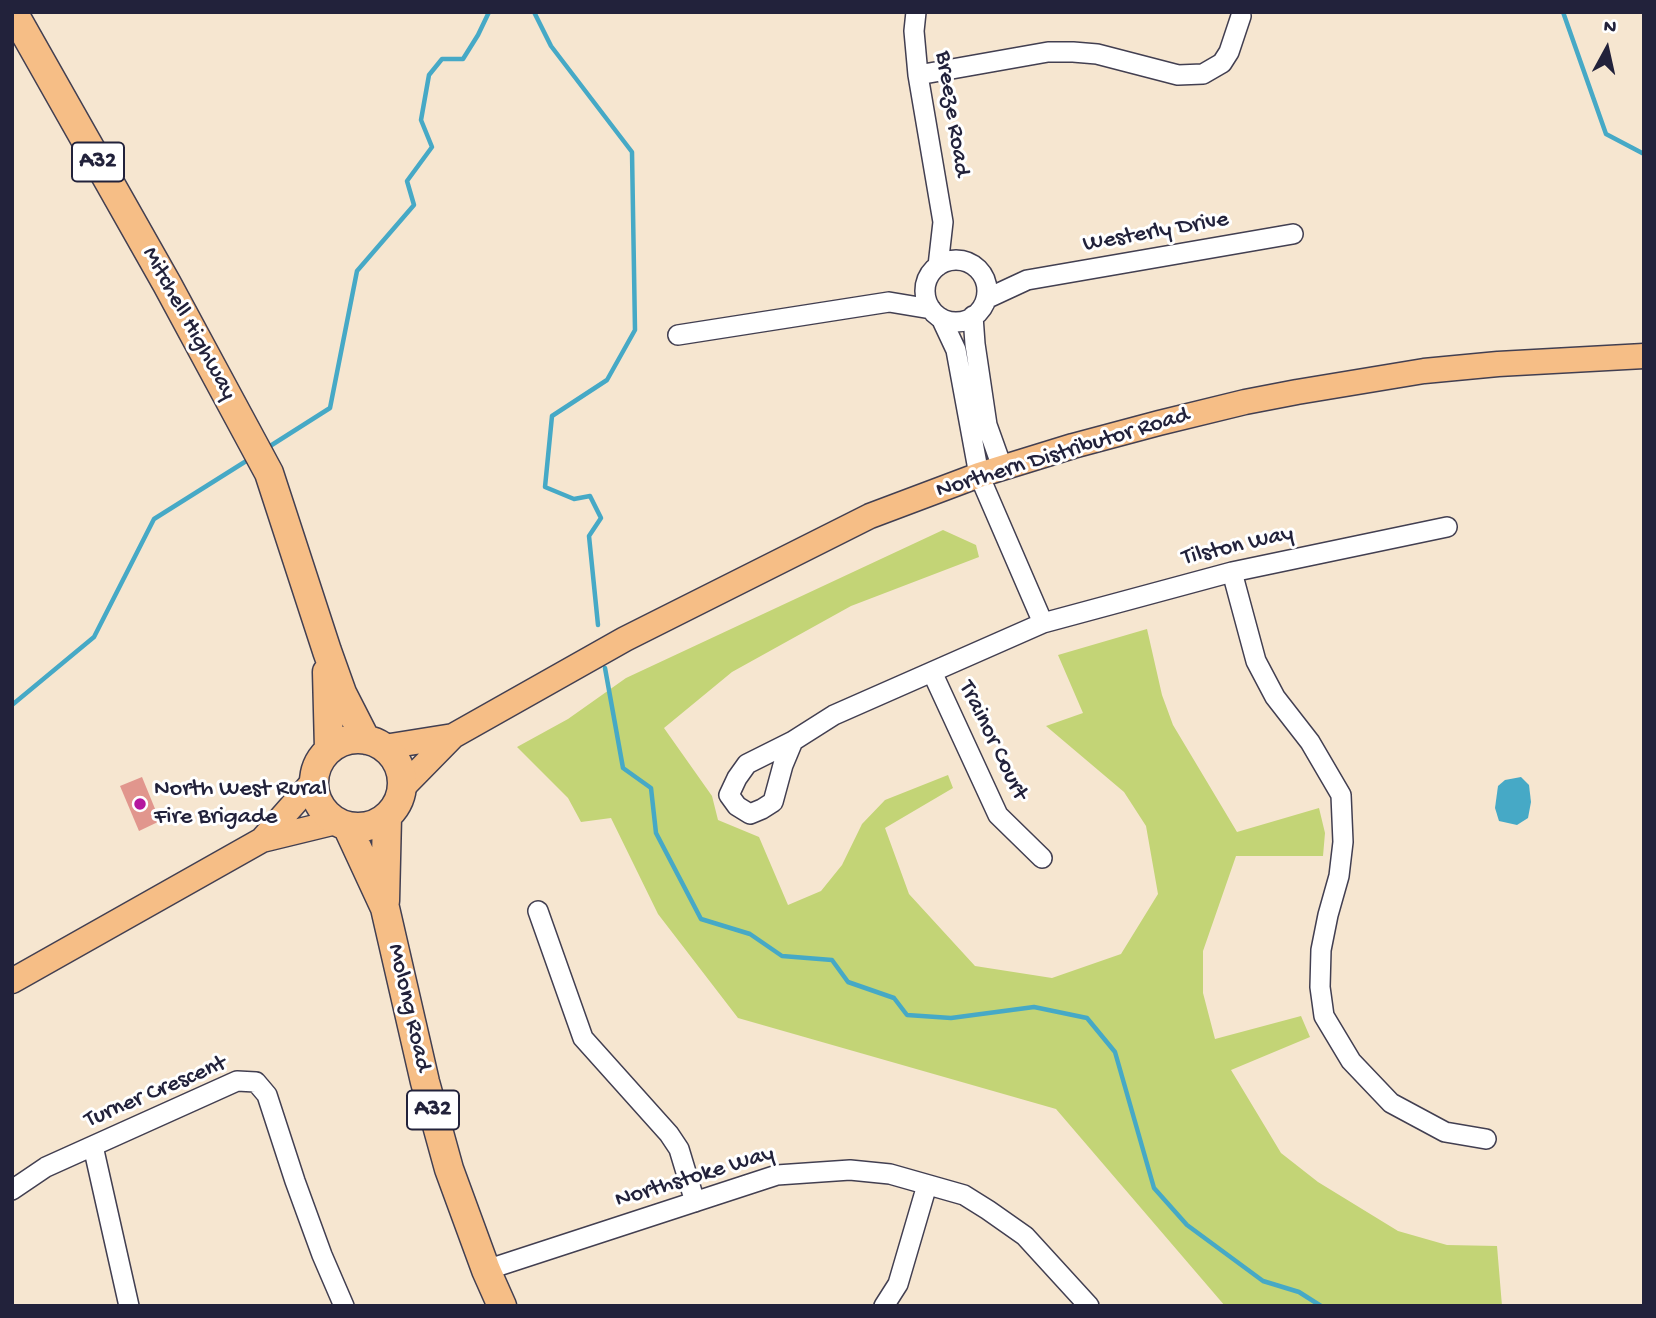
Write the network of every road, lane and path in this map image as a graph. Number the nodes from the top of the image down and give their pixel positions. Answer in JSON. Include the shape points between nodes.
{"nodes":[{"id":1,"x":13,"y":12,"type":"edge"},
{"id":2,"x":916,"y":12,"type":"edge"},
{"id":3,"x":1241,"y":16,"type":"dead end"},
{"id":4,"x":918,"y":75,"type":"junction"},
{"id":5,"x":943,"y":222,"type":"junction"},
{"id":6,"x":1293,"y":234,"type":"dead end"},
{"id":7,"x":938,"y":266,"type":"junction"},
{"id":8,"x":974,"y":268,"type":"junction"},
{"id":9,"x":1027,"y":280,"type":"junction"},
{"id":10,"x":926,"y":282,"type":"junction"},
{"id":11,"x":986,"y":299,"type":"junction"},
{"id":12,"x":889,"y":302,"type":"junction"},
{"id":13,"x":936,"y":314,"type":"junction"},
{"id":14,"x":973,"y":316,"type":"junction"},
{"id":15,"x":678,"y":335,"type":"dead end"},
{"id":16,"x":1644,"y":356,"type":"edge"},
{"id":17,"x":991,"y":471,"type":"junction"},
{"id":18,"x":1447,"y":527,"type":"dead end"},
{"id":19,"x":1232,"y":572,"type":"junction"},
{"id":20,"x":1043,"y":623,"type":"junction"},
{"id":21,"x":327,"y":652,"type":"junction"},
{"id":22,"x":932,"y":672,"type":"junction"},
{"id":23,"x":453,"y":737,"type":"junction"},
{"id":24,"x":793,"y":741,"type":"dead end"},
{"id":25,"x":375,"y":744,"type":"junction"},
{"id":26,"x":329,"y":750,"type":"junction"},
{"id":27,"x":313,"y":782,"type":"junction"},
{"id":28,"x":402,"y":788,"type":"junction"},
{"id":29,"x":387,"y":817,"type":"junction"},
{"id":30,"x":342,"y":824,"type":"junction"},
{"id":31,"x":262,"y":840,"type":"junction"},
{"id":32,"x":1042,"y":858,"type":"dead end"},
{"id":33,"x":385,"y":908,"type":"junction"},
{"id":34,"x":538,"y":911,"type":"dead end"},
{"id":35,"x":12,"y":981,"type":"edge"},
{"id":36,"x":1486,"y":1139,"type":"dead end"},
{"id":37,"x":93,"y":1146,"type":"junction"},
{"id":38,"x":927,"y":1185,"type":"junction"},
{"id":39,"x":12,"y":1190,"type":"edge"},
{"id":40,"x":695,"y":1202,"type":"junction"},
{"id":41,"x":486,"y":1270,"type":"junction"},
{"id":42,"x":129,"y":1306,"type":"edge"},
{"id":43,"x":344,"y":1306,"type":"edge"},
{"id":44,"x":502,"y":1306,"type":"edge"},
{"id":45,"x":884,"y":1306,"type":"edge"},
{"id":46,"x":1089,"y":1306,"type":"edge"}],
"edges":[{"from":1,"to":21,"type":"highway","name":"Mitchell Highway","number":"A32","via":[[269,473]]},
{"from":2,"to":4,"type":"street","name":"Breeze Road"},
{"from":3,"to":4,"type":"street","via":[[1222,63],[1203,74],[1178,75],[1097,54],[1048,52]]},
{"from":4,"to":5,"type":"street","name":"Breeze Road"},
{"from":5,"to":7,"type":"street","name":"Breeze Road"},
{"from":5,"to":8,"type":"street","name":"Breeze Road"},
{"from":6,"to":9,"type":"street","name":"Westerly Drive"},
{"from":7,"to":8,"type":"street","via":[[952,260]]},
{"from":7,"to":10,"type":"street"},
{"from":8,"to":9,"type":"street","name":"Westerly Drive"},
{"from":8,"to":11,"type":"street","via":[[986,286]]},
{"from":9,"to":11,"type":"street","name":"Westerly Drive"},
{"from":10,"to":12,"type":"street"},
{"from":10,"to":13,"type":"street","via":[[927,301]]},
{"from":11,"to":14,"type":"street"},
{"from":12,"to":13,"type":"street"},
{"from":12,"to":15,"type":"street"},
{"from":13,"to":14,"type":"street","via":[[952,321]]},
{"from":13,"to":17,"type":"street","via":[[956,350]]},
{"from":14,"to":17,"type":"street"},
{"from":16,"to":17,"type":"main road","name":"Northern Distributor Road","via":[[1497,364],[1359,381],[1201,412]]},
{"from":17,"to":20,"type":"street"},
{"from":17,"to":23,"type":"main road","name":"Northern Distributor Road","via":[[836,532],[625,639]]},
{"from":18,"to":19,"type":"street","name":"Tilston Way"},
{"from":19,"to":20,"type":"street","name":"Tilston Way"},
{"from":19,"to":36,"type":"street","via":[[1256,661],[1341,795],[1339,876],[1321,950],[1324,1016],[1351,1061],[1391,1103],[1445,1132]]},
{"from":20,"to":22,"type":"street","name":"Tilston Way"},
{"from":21,"to":25,"type":"highway","name":"Mitchell Highway","number":"A32","via":[[342,693]]},
{"from":21,"to":26,"type":"highway","name":"Mitchell Highway","number":"A32"},
{"from":22,"to":24,"type":"street","name":"Tilston Way","via":[[834,715]]},
{"from":22,"to":32,"type":"street","name":"Trainor Court","via":[[998,815]]},
{"from":23,"to":25,"type":"main road","name":"Northern Distributor Road"},
{"from":23,"to":28,"type":"main road","name":"Northern Distributor Road"},
{"from":25,"to":26,"type":"highway","via":[[348,740]]},
{"from":25,"to":28,"type":"highway","number":"A32","via":[[399,766]]},
{"from":26,"to":27,"type":"highway","number":"A32","via":[[317,766]]},
{"from":27,"to":30,"type":"highway","number":"A32","via":[[323,811]]},
{"from":27,"to":31,"type":"main road"},
{"from":28,"to":29,"type":"highway","number":"A32"},
{"from":29,"to":30,"type":"highway","via":[[370,826]]},
{"from":29,"to":33,"type":"highway","name":"Molong Road","number":"A32"},
{"from":30,"to":31,"type":"main road"},
{"from":30,"to":33,"type":"highway","name":"Molong Road","number":"A32"},
{"from":31,"to":35,"type":"main road"},
{"from":33,"to":41,"type":"highway","name":"Molong Road","number":"A32","via":[[449,1169]]},
{"from":34,"to":40,"type":"street","via":[[583,1038],[669,1134],[679,1149]]},
{"from":37,"to":39,"type":"street","name":"Turner Crescent","via":[[46,1167]]},
{"from":37,"to":42,"type":"street"},
{"from":37,"to":43,"type":"street","name":"Turner Crescent","via":[[237,1082],[256,1082],[267,1095]]},
{"from":38,"to":40,"type":"street","name":"Northstoke Way","via":[[890,1174],[800,1172]]},
{"from":38,"to":45,"type":"street","via":[[898,1284]]},
{"from":38,"to":46,"type":"street","name":"Northstoke Way","via":[[964,1195],[1025,1236]]},
{"from":40,"to":41,"type":"street","name":"Northstoke Way"},
{"from":41,"to":44,"type":"highway","name":"Molong Road","number":"A32"}]}
